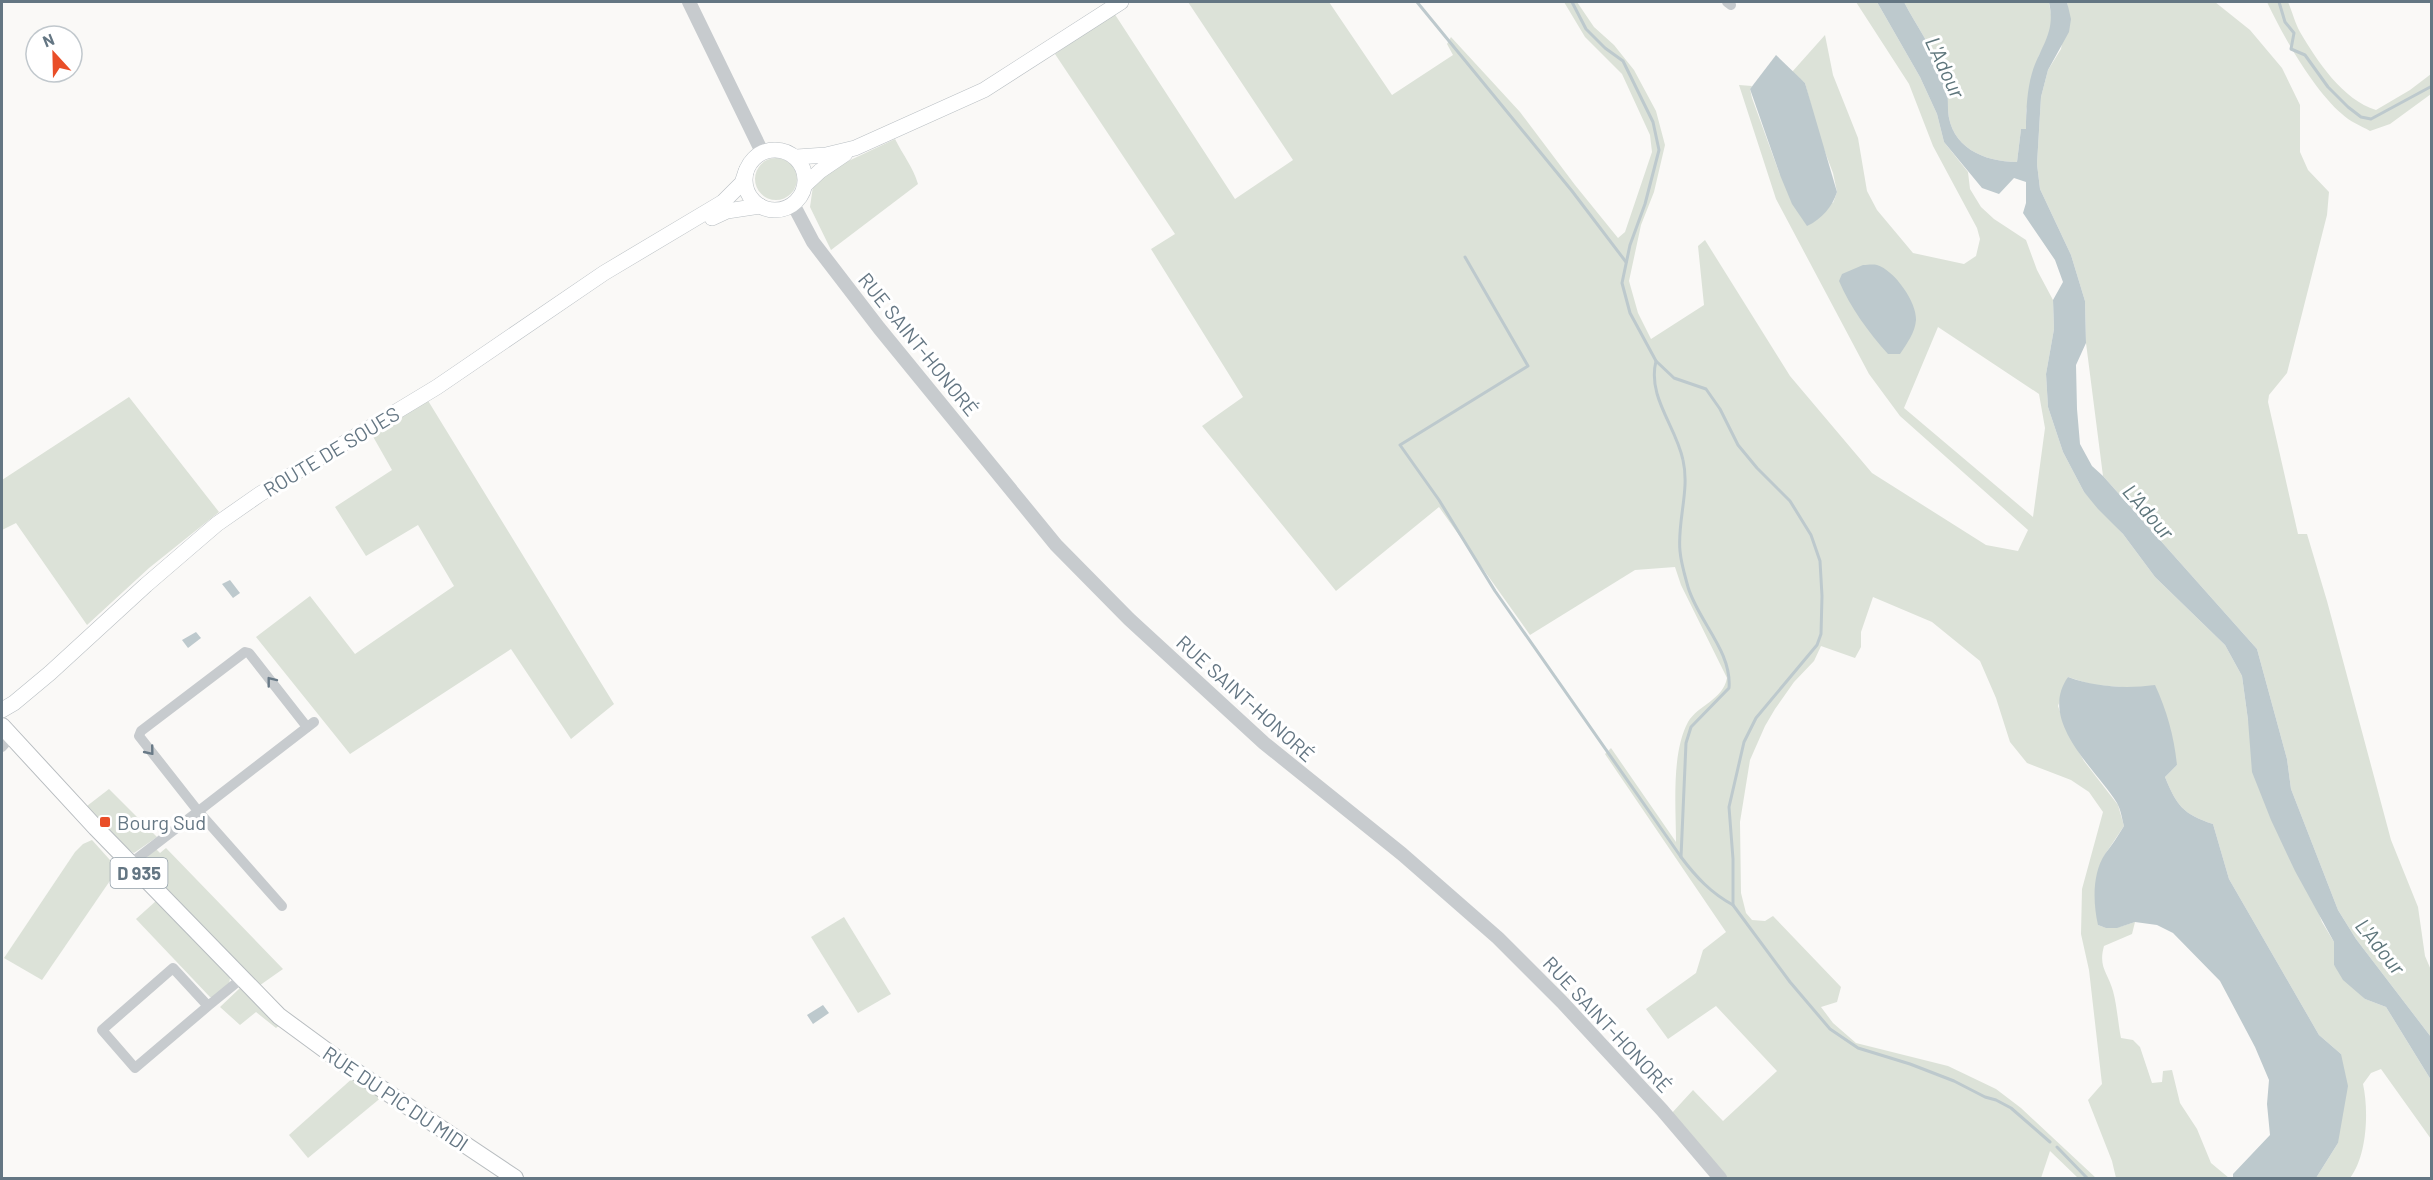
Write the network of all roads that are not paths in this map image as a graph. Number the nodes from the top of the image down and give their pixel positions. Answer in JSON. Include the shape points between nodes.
{"nodes":[{"id":1,"x":689,"y":2,"type":"edge"},
{"id":2,"x":1121,"y":2,"type":"edge"},
{"id":3,"x":855,"y":148,"type":"junction"},
{"id":4,"x":762,"y":152,"type":"junction"},
{"id":5,"x":797,"y":157,"type":"junction"},
{"id":6,"x":746,"y":171,"type":"junction"},
{"id":7,"x":806,"y":184,"type":"junction"},
{"id":8,"x":793,"y":204,"type":"junction"},
{"id":9,"x":760,"y":206,"type":"junction"},
{"id":10,"x":686,"y":225,"type":"junction"},
{"id":11,"x":2,"y":710,"type":"edge"},
{"id":12,"x":5,"y":737,"type":"edge"},
{"id":13,"x":198,"y":811,"type":"junction"},
{"id":14,"x":130,"y":864,"type":"junction"},
{"id":15,"x":282,"y":906,"type":"dead end"},
{"id":16,"x":241,"y":979,"type":"junction"},
{"id":17,"x":208,"y":1006,"type":"junction"},
{"id":18,"x":515,"y":1179,"type":"edge"},
{"id":19,"x":1720,"y":1179,"type":"edge"}],
"edges":[{"from":1,"to":4,"type":"street"},
{"from":2,"to":3,"type":"main road","via":[[984,90]]},
{"from":3,"to":5,"type":"main road"},
{"from":3,"to":7,"type":"main road"},
{"from":4,"to":5,"type":"main road","via":[[777,149]]},
{"from":4,"to":6,"type":"main road"},
{"from":5,"to":7,"type":"main road"},
{"from":6,"to":9,"type":"main road","via":[[747,192]]},
{"from":6,"to":10,"type":"main road","name":"ROUTE DE SOUES","via":[[742,183],[730,196]]},
{"from":7,"to":8,"type":"main road"},
{"from":8,"to":9,"type":"main road","via":[[777,209]]},
{"from":8,"to":19,"type":"street","name":"RUE SAINT-HONORÉ","via":[[813,242],[879,328],[1056,545],[1129,619],[1264,743],[1402,854],[1498,938],[1662,1110]]},
{"from":9,"to":10,"type":"main road","name":"ROUTE DE SOUES","via":[[727,211]]},
{"from":10,"to":11,"type":"main road","name":"ROUTE DE SOUES","via":[[217,524],[50,673]]},
{"from":12,"to":14,"type":"main road","number":"D 935"},
{"from":13,"to":13,"type":"street","one_way":true,"via":[[310,725],[249,653],[232,660],[139,736]]},
{"from":13,"to":14,"type":"street"},
{"from":13,"to":15,"type":"street"},
{"from":14,"to":16,"type":"main road","number":"D 935"},
{"from":16,"to":17,"type":"street"},
{"from":16,"to":18,"type":"main road","name":"RUE DU PIC DU MIDI","number":"D 935","via":[[279,1016],[343,1063]]},
{"from":17,"to":17,"type":"street","via":[[172,968],[102,1030],[135,1068]]}]}
